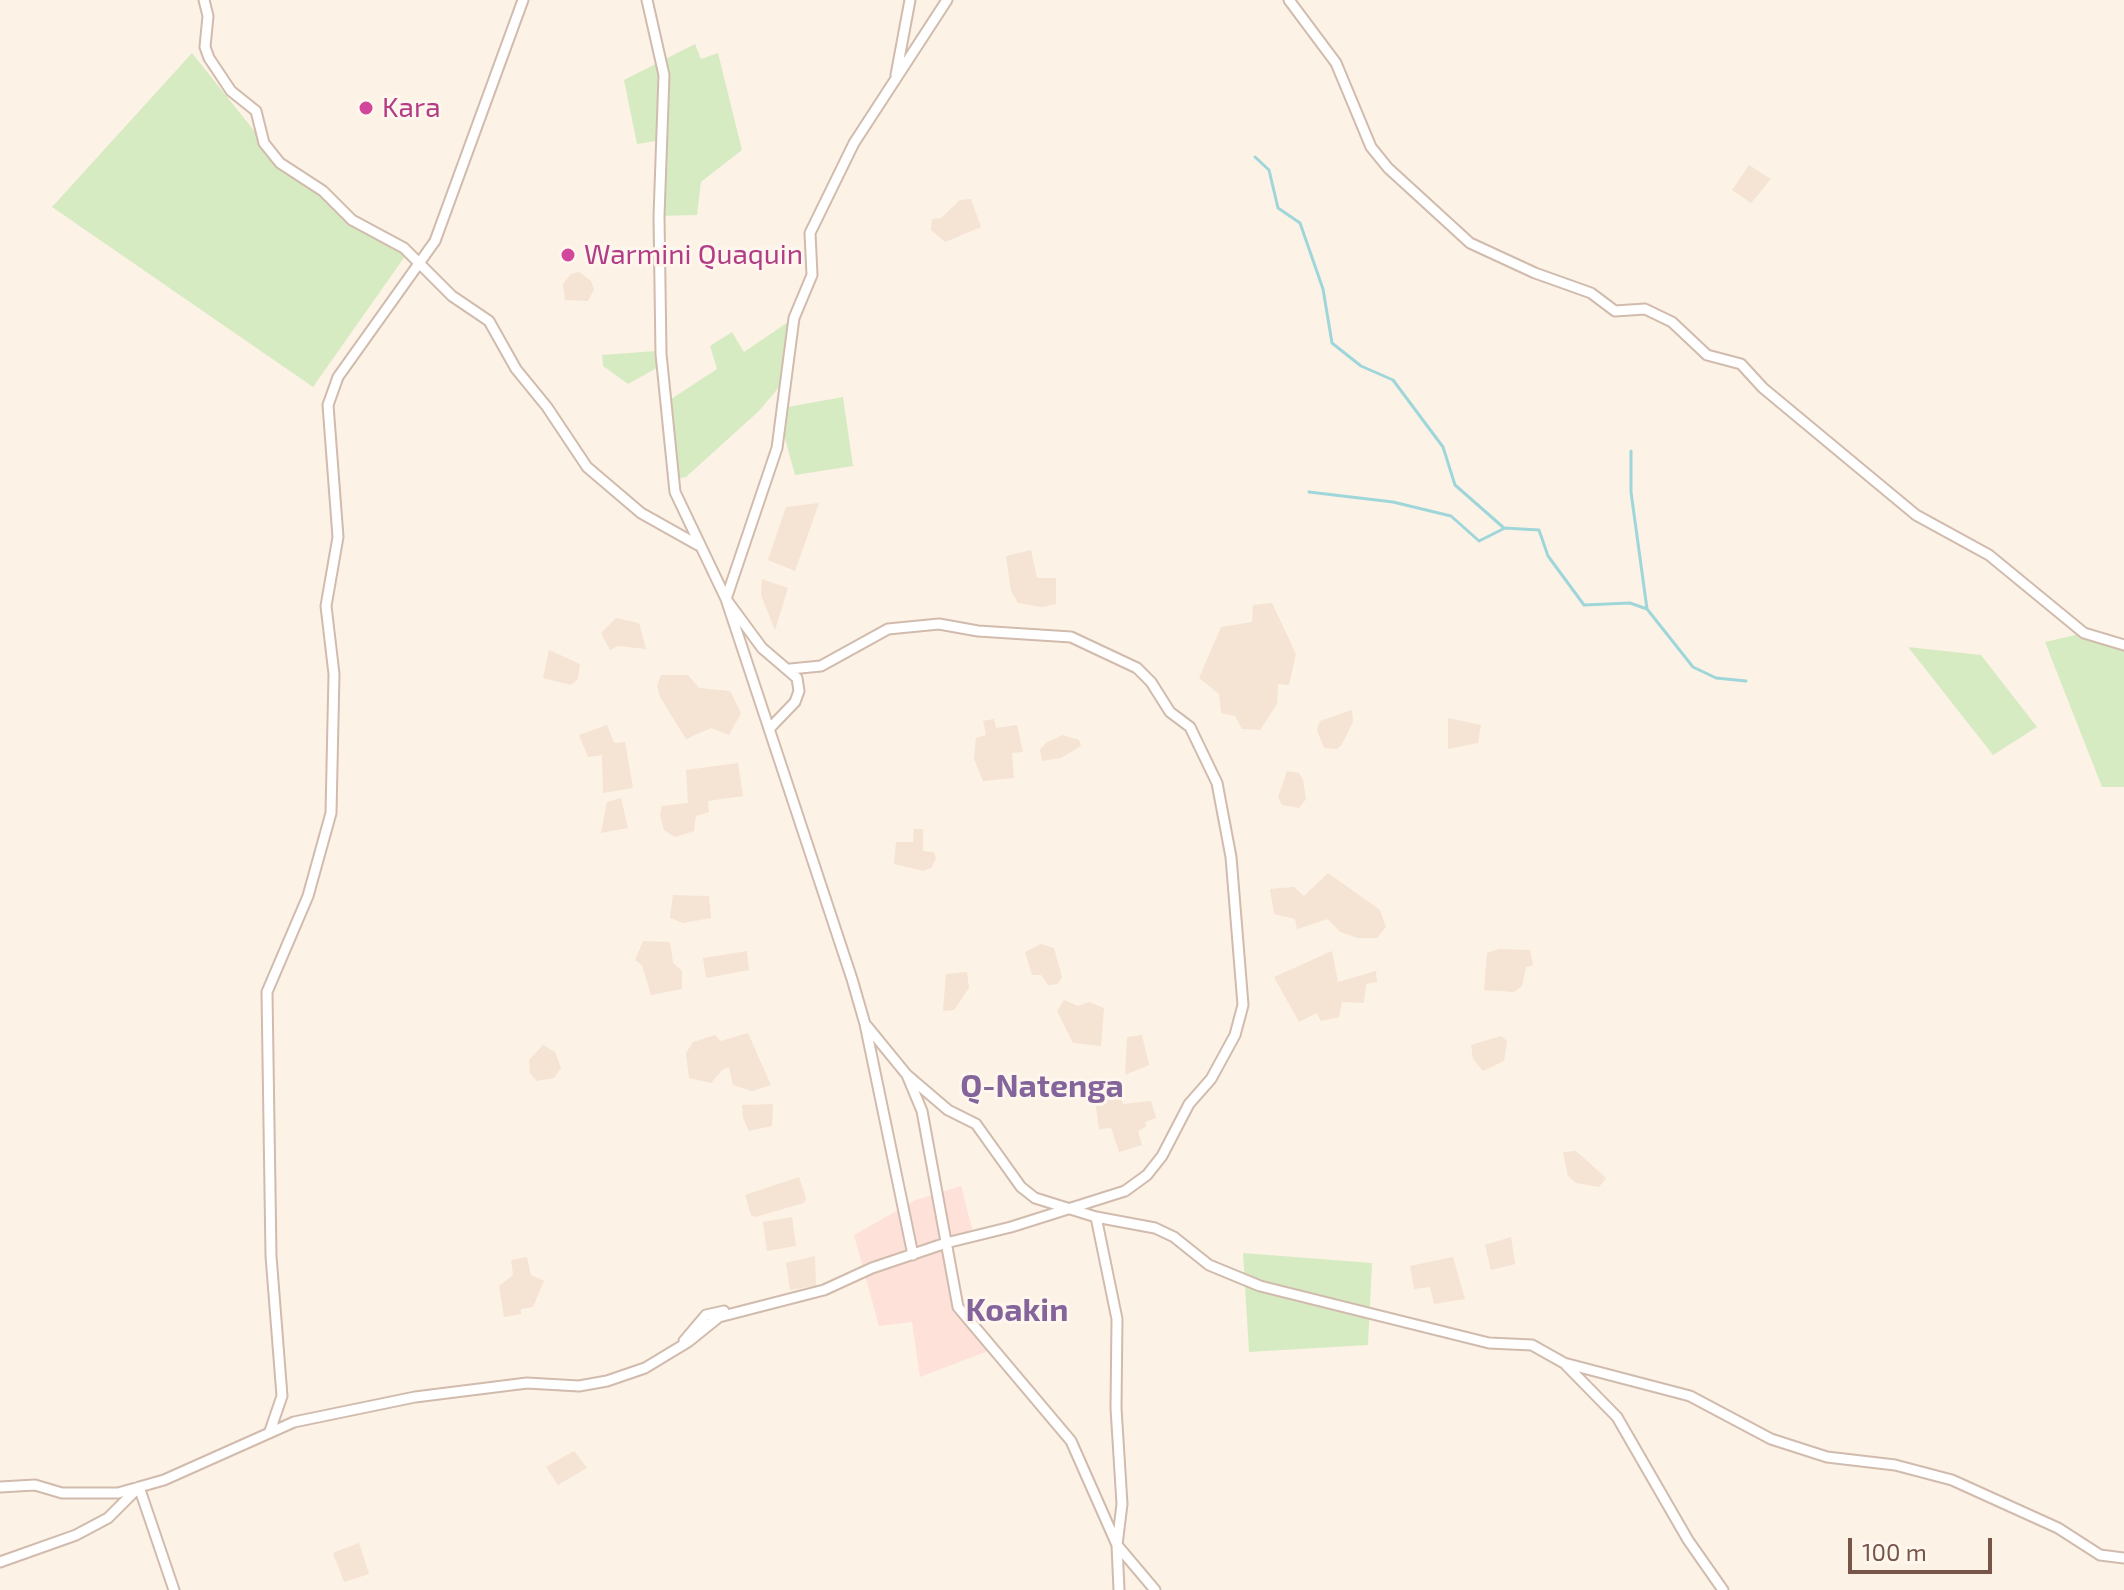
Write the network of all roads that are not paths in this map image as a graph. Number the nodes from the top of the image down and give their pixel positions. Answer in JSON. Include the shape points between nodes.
{"nodes":[{"id":1,"x":204,"y":0,"type":"edge"},
{"id":2,"x":523,"y":0,"type":"edge"},
{"id":3,"x":647,"y":0,"type":"edge"},
{"id":4,"x":910,"y":0,"type":"edge"},
{"id":5,"x":947,"y":0,"type":"edge"},
{"id":6,"x":1289,"y":0,"type":"edge"},
{"id":7,"x":894,"y":81,"type":"junction"},
{"id":8,"x":420,"y":264,"type":"junction"},
{"id":9,"x":698,"y":545,"type":"junction"},
{"id":10,"x":726,"y":599,"type":"junction"},
{"id":11,"x":2124,"y":645,"type":"edge"},
{"id":12,"x":790,"y":669,"type":"junction"},
{"id":13,"x":769,"y":729,"type":"junction"},
{"id":14,"x":865,"y":1024,"type":"junction"},
{"id":15,"x":907,"y":1075,"type":"junction"},
{"id":16,"x":1074,"y":1208,"type":"junction"},
{"id":17,"x":1096,"y":1217,"type":"junction"},
{"id":18,"x":946,"y":1243,"type":"junction"},
{"id":19,"x":913,"y":1255,"type":"junction"},
{"id":20,"x":1564,"y":1363,"type":"junction"},
{"id":21,"x":270,"y":1431,"type":"junction"},
{"id":22,"x":0,"y":1487,"type":"edge"},
{"id":23,"x":139,"y":1487,"type":"junction"},
{"id":24,"x":1117,"y":1545,"type":"junction"},
{"id":25,"x":2124,"y":1558,"type":"edge"},
{"id":26,"x":0,"y":1562,"type":"edge"},
{"id":27,"x":174,"y":1590,"type":"edge"},
{"id":28,"x":1119,"y":1590,"type":"edge"},
{"id":29,"x":1155,"y":1590,"type":"edge"},
{"id":30,"x":1723,"y":1590,"type":"edge"}],
"edges":[{"from":1,"to":8,"type":"street","via":[[209,58],[231,91],[256,111],[264,143],[280,163],[323,191],[352,220],[404,248]]},
{"from":2,"to":8,"type":"street","via":[[435,241]]},
{"from":3,"to":9,"type":"street","via":[[664,75],[660,339],[672,480]]},
{"from":4,"to":7,"type":"street"},
{"from":5,"to":7,"type":"street"},
{"from":6,"to":11,"type":"street","via":[[1336,63],[1371,147],[1470,243],[1591,293],[1615,311],[1645,309],[1672,322],[1707,355],[1741,364],[1916,515],[1989,555],[2084,633]]},
{"from":7,"to":10,"type":"street","via":[[854,143],[813,226],[812,275],[794,318],[777,448]]},
{"from":8,"to":9,"type":"street","via":[[452,296],[489,321],[516,369],[587,467],[641,513]]},
{"from":8,"to":21,"type":"street","via":[[338,377],[328,405],[338,537],[326,606],[334,677],[331,813],[308,896],[267,992],[271,1256],[282,1396]]},
{"from":9,"to":10,"type":"street"},
{"from":10,"to":12,"type":"street","via":[[762,648]]},
{"from":10,"to":13,"type":"street"},
{"from":12,"to":13,"type":"street","via":[[799,691]]},
{"from":12,"to":16,"type":"street","via":[[821,666],[888,629],[939,624],[1071,637],[1137,668],[1199,742],[1217,783],[1231,857],[1243,1005],[1235,1035],[1147,1175],[1125,1191]]},
{"from":13,"to":14,"type":"street"},
{"from":14,"to":15,"type":"street"},
{"from":14,"to":19,"type":"street"},
{"from":15,"to":16,"type":"street","via":[[948,1110],[976,1124],[1021,1187],[1035,1198]]},
{"from":15,"to":18,"type":"street","via":[[922,1111]]},
{"from":16,"to":17,"type":"street"},
{"from":16,"to":18,"type":"street"},
{"from":17,"to":20,"type":"street","via":[[1155,1228],[1209,1265],[1260,1286],[1489,1343],[1532,1345]]},
{"from":17,"to":24,"type":"street","via":[[1117,1319],[1122,1504]]},
{"from":18,"to":19,"type":"street"},
{"from":18,"to":24,"type":"street","via":[[962,1315],[1071,1441]]},
{"from":19,"to":21,"type":"street","via":[[824,1290],[719,1317],[645,1368],[607,1381],[579,1386],[527,1383],[415,1397]]},
{"from":20,"to":25,"type":"street","via":[[1690,1396],[1771,1439],[1827,1457],[1895,1465],[1952,1480],[2058,1528],[2100,1555]]},
{"from":20,"to":30,"type":"street","via":[[1617,1417]]},
{"from":21,"to":23,"type":"street"},
{"from":22,"to":23,"type":"street","via":[[35,1485],[90,1495]]},
{"from":23,"to":26,"type":"street","via":[[97,1524]]},
{"from":23,"to":27,"type":"street"},
{"from":24,"to":28,"type":"street"},
{"from":24,"to":29,"type":"street"}]}
